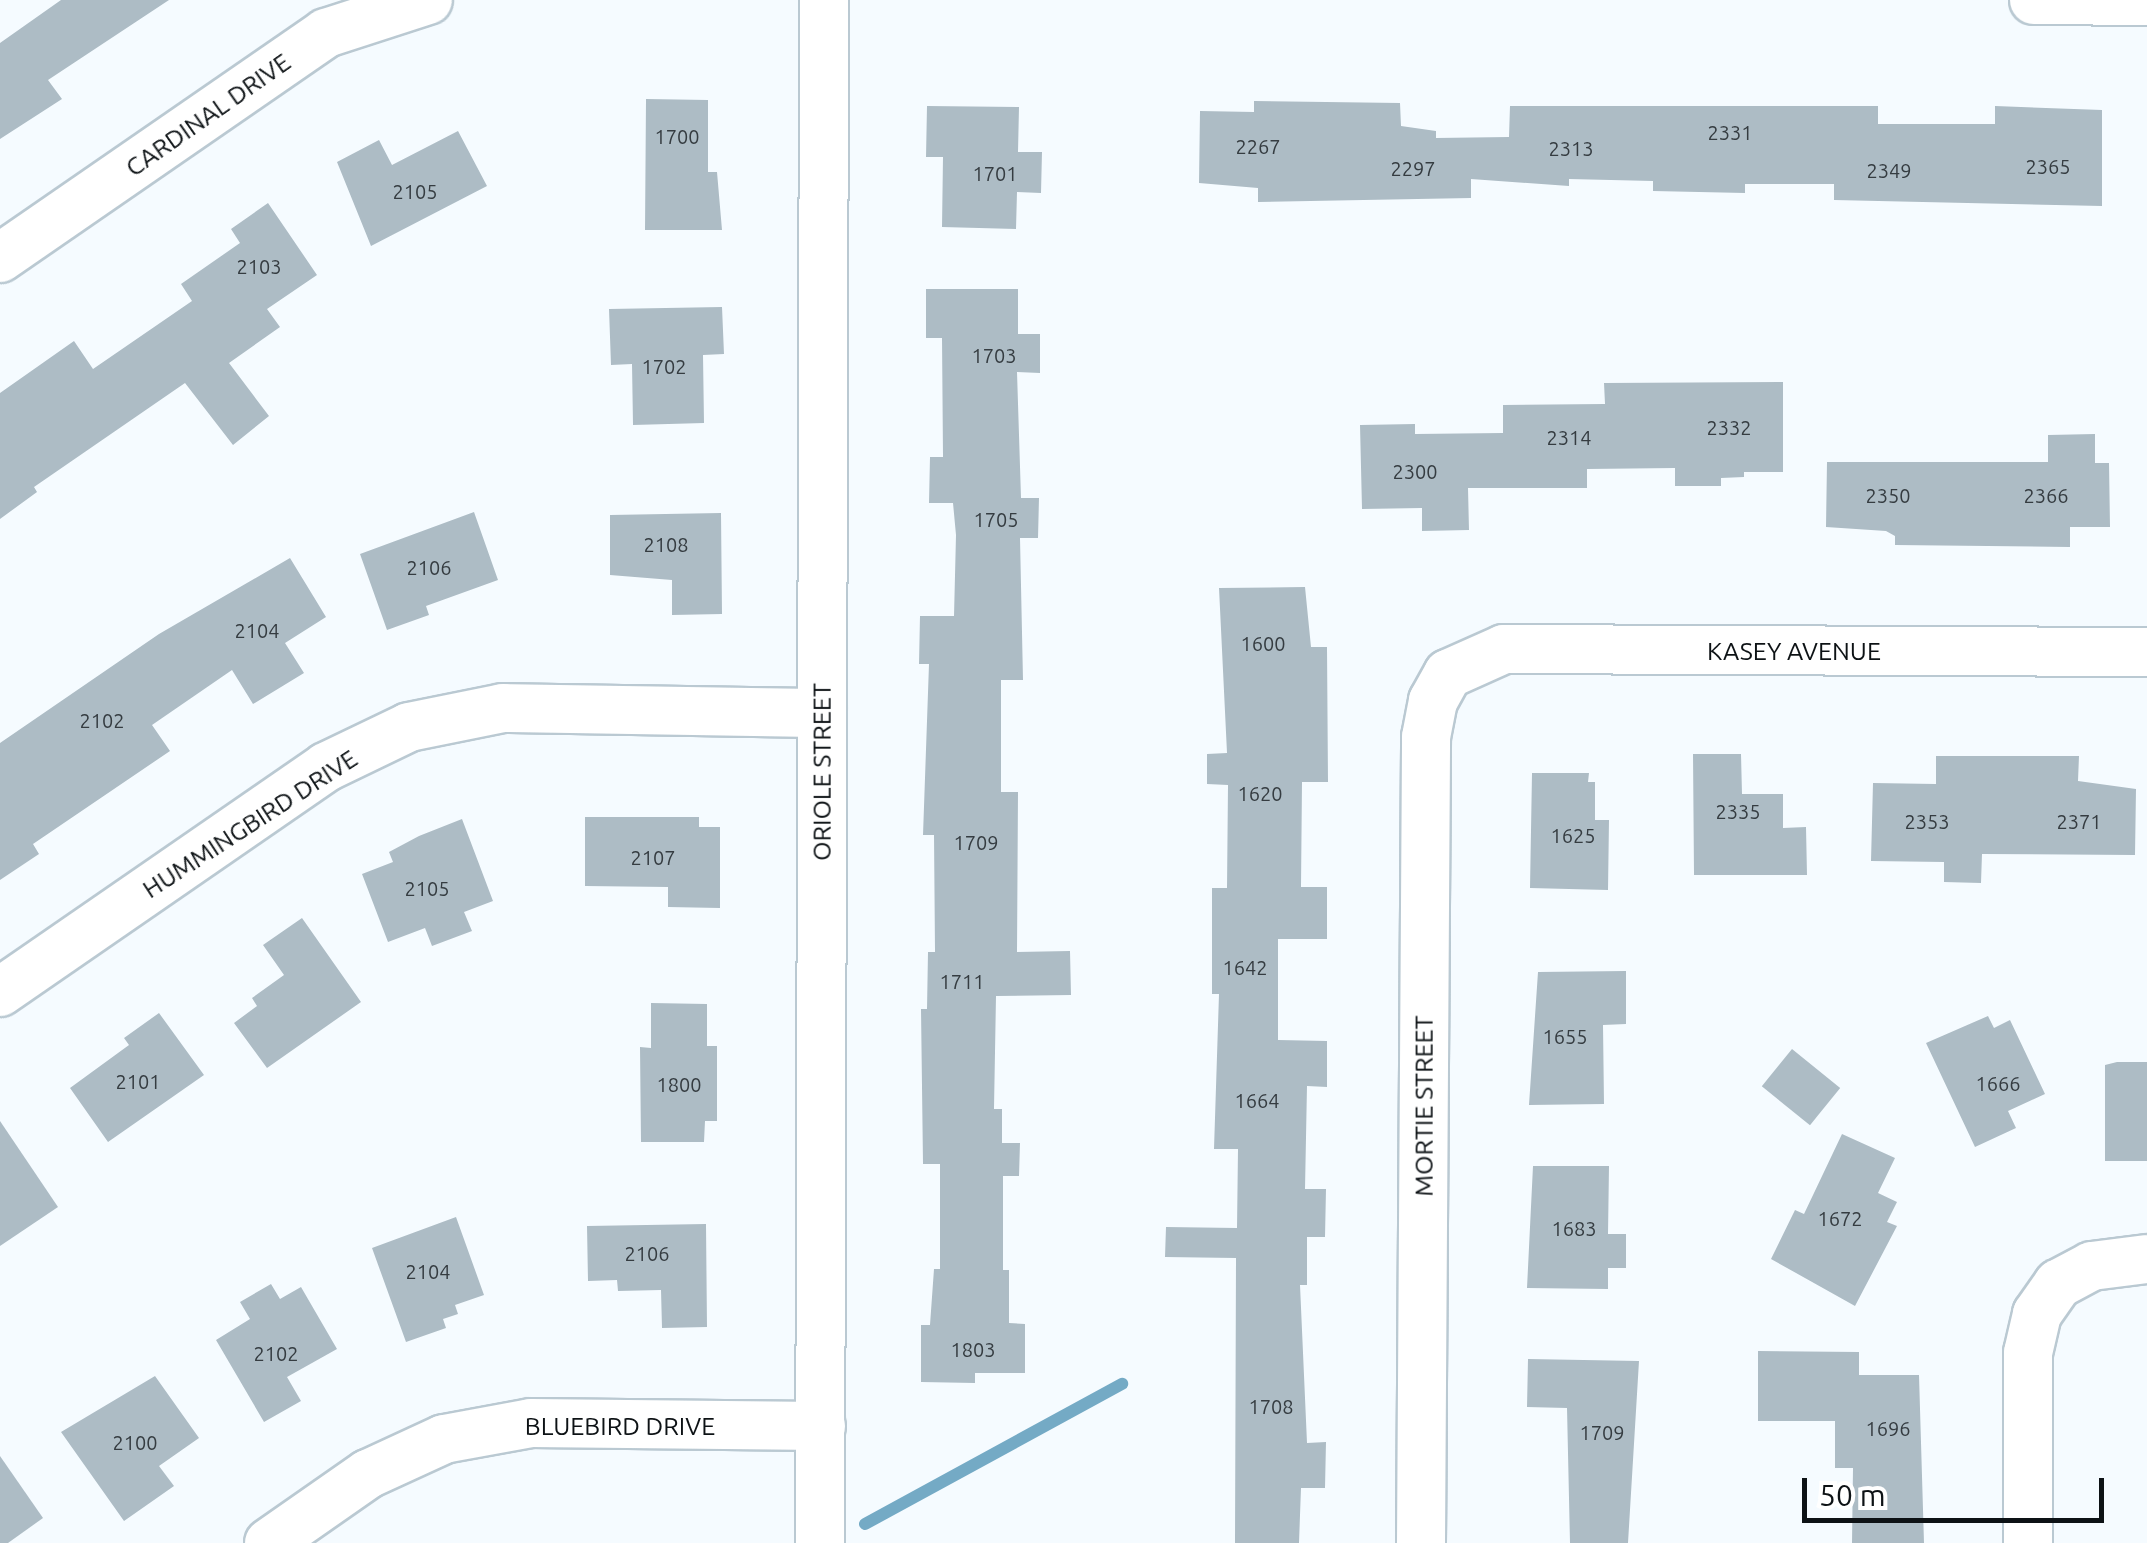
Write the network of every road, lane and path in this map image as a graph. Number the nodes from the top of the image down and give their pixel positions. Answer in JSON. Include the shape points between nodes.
{"nodes":[{"id":1,"x":428,"y":0,"type":"edge"},
{"id":2,"x":824,"y":0,"type":"edge"},
{"id":3,"x":2034,"y":0,"type":"edge"},
{"id":4,"x":2147,"y":1,"type":"edge"},
{"id":5,"x":0,"y":258,"type":"edge"},
{"id":6,"x":2147,"y":652,"type":"edge"},
{"id":7,"x":1448,"y":674,"type":"joint"},
{"id":8,"x":822,"y":713,"type":"junction"},
{"id":9,"x":0,"y":992,"type":"edge"},
{"id":10,"x":2147,"y":1259,"type":"edge"},
{"id":11,"x":820,"y":1426,"type":"junction"},
{"id":12,"x":269,"y":1543,"type":"edge"},
{"id":13,"x":820,"y":1543,"type":"edge"},
{"id":14,"x":1421,"y":1543,"type":"edge"},
{"id":15,"x":2028,"y":1543,"type":"edge"}],
"edges":[{"from":1,"to":5,"type":"street","name":"CARDINAL DRIVE","via":[[326,33]]},
{"from":2,"to":8,"type":"street","name":"ORIOLE STREET"},
{"from":3,"to":4,"type":"street"},
{"from":6,"to":7,"type":"street","name":"KASEY AVENUE","via":[[1504,650]]},
{"from":7,"to":14,"type":"street","name":"MORTIE STREET","via":[[1432,701],[1426,737]]},
{"from":8,"to":9,"type":"street","name":"HUMMINGBIRD DRIVE","via":[[503,708],[409,727],[326,767]]},
{"from":8,"to":11,"type":"street","name":"ORIOLE STREET"},
{"from":10,"to":15,"type":"street","via":[[2092,1266],[2058,1284],[2037,1314],[2028,1353]]},
{"from":11,"to":12,"type":"street","name":"BLUEBIRD DRIVE","via":[[531,1423],[444,1439],[368,1474]]},
{"from":11,"to":13,"type":"street","name":"ORIOLE STREET"}]}
